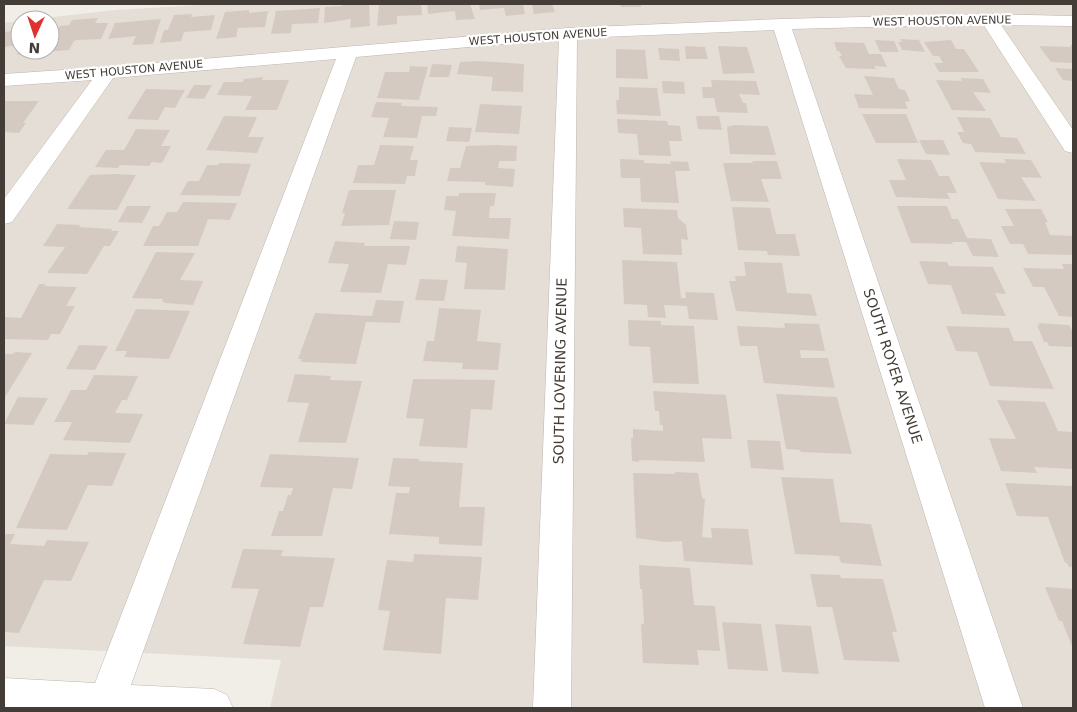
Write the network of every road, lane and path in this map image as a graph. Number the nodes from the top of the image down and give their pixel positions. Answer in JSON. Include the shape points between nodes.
{"nodes":[{"id":1,"x":988,"y":19,"type":"junction"},
{"id":2,"x":1073,"y":21,"type":"edge"},
{"id":3,"x":781,"y":24,"type":"junction"},
{"id":4,"x":568,"y":33,"type":"junction"},
{"id":5,"x":348,"y":52,"type":"junction"},
{"id":6,"x":107,"y":73,"type":"junction"},
{"id":7,"x":4,"y":80,"type":"edge"},
{"id":8,"x":1073,"y":146,"type":"edge"},
{"id":9,"x":4,"y":216,"type":"edge"},
{"id":10,"x":4,"y":697,"type":"edge"},
{"id":11,"x":106,"y":702,"type":"junction"},
{"id":12,"x":214,"y":708,"type":"edge"},
{"id":13,"x":552,"y":708,"type":"edge"},
{"id":14,"x":1004,"y":708,"type":"edge"}],
"edges":[{"from":1,"to":2,"type":"street","name":"WEST HOUSTON AVENUE"},
{"from":1,"to":3,"type":"street","name":"WEST HOUSTON AVENUE"},
{"from":1,"to":8,"type":"street"},
{"from":3,"to":4,"type":"street","name":"WEST HOUSTON AVENUE"},
{"from":3,"to":14,"type":"street","name":"SOUTH ROYER AVENUE"},
{"from":4,"to":5,"type":"street","name":"WEST HOUSTON AVENUE"},
{"from":4,"to":13,"type":"street","name":"SOUTH LOVERING AVENUE"},
{"from":5,"to":6,"type":"street","name":"WEST HOUSTON AVENUE"},
{"from":5,"to":11,"type":"street"},
{"from":6,"to":7,"type":"street","name":"WEST HOUSTON AVENUE"},
{"from":6,"to":9,"type":"street"},
{"from":10,"to":11,"type":"street"},
{"from":11,"to":12,"type":"street"}]}
